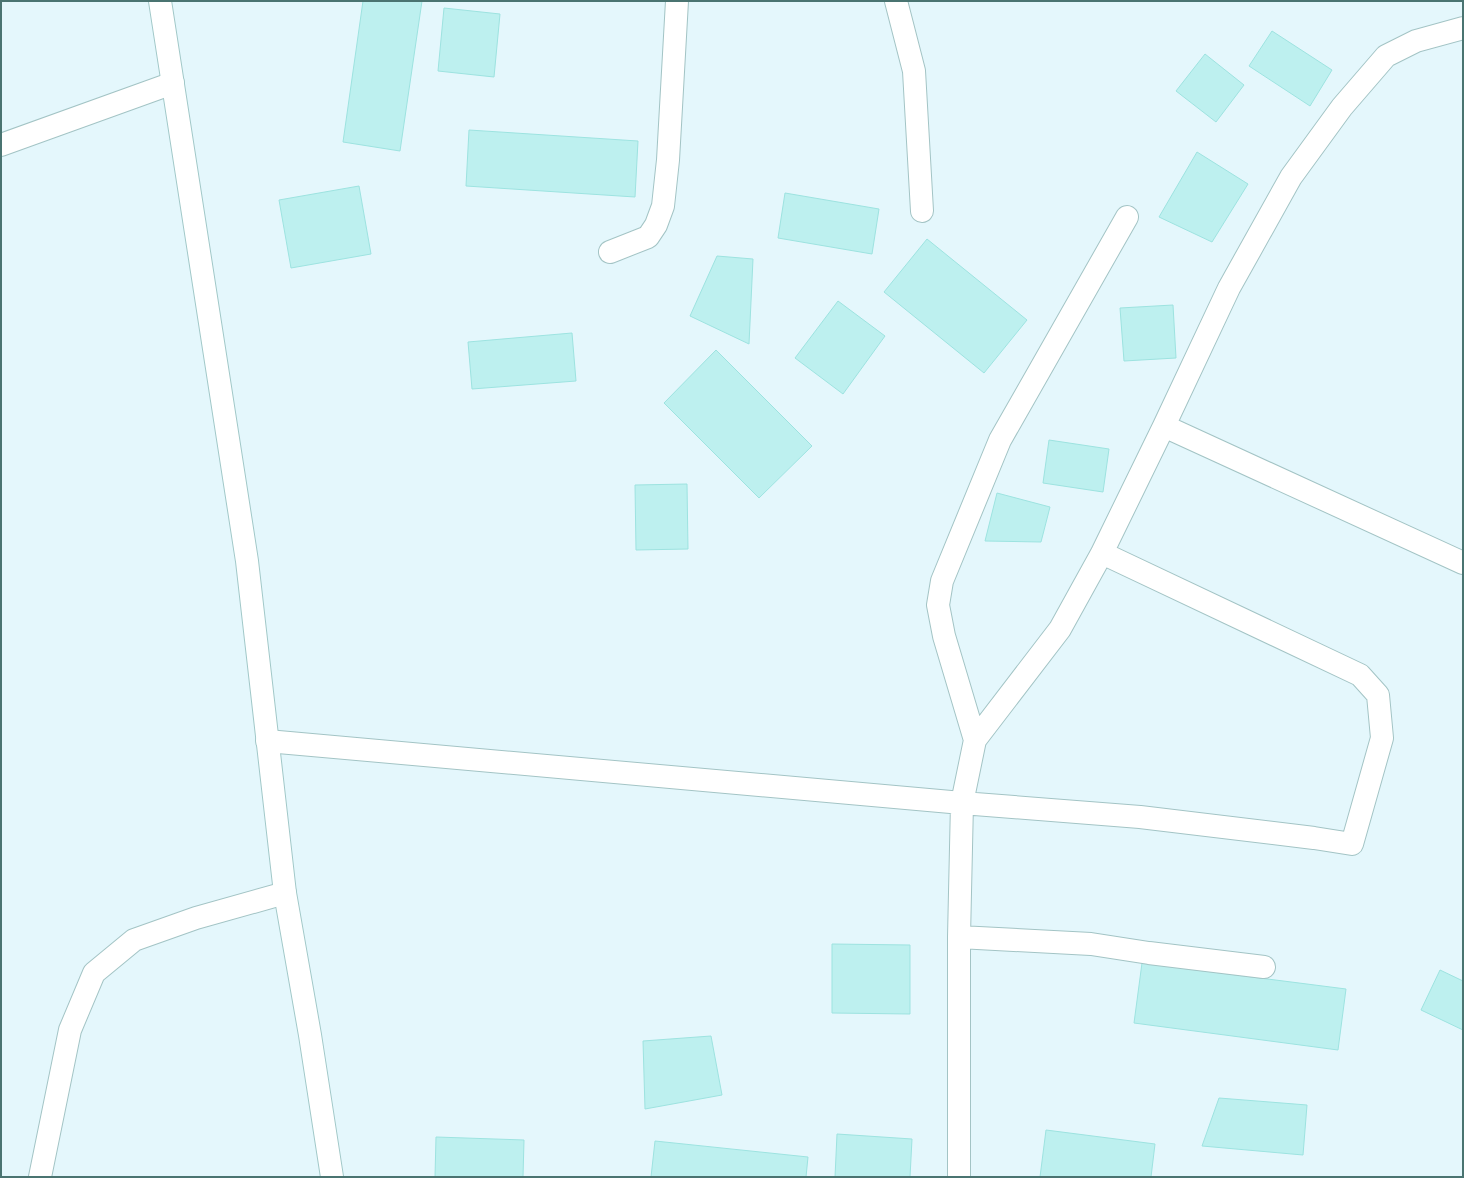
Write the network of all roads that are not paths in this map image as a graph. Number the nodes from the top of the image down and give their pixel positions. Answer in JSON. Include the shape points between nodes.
{"nodes":[{"id":1,"x":160,"y":1,"type":"edge"},
{"id":2,"x":677,"y":1,"type":"edge"},
{"id":3,"x":896,"y":1,"type":"edge"},
{"id":4,"x":1463,"y":28,"type":"edge"},
{"id":5,"x":173,"y":83,"type":"junction"},
{"id":6,"x":1,"y":145,"type":"edge"},
{"id":7,"x":922,"y":210,"type":"dead end"},
{"id":8,"x":1127,"y":217,"type":"dead end"},
{"id":9,"x":610,"y":252,"type":"dead end"},
{"id":10,"x":1164,"y":426,"type":"junction"},
{"id":11,"x":1102,"y":553,"type":"junction"},
{"id":12,"x":1463,"y":563,"type":"edge"},
{"id":13,"x":975,"y":740,"type":"junction"},
{"id":14,"x":267,"y":741,"type":"junction"},
{"id":15,"x":962,"y":804,"type":"junction"},
{"id":16,"x":285,"y":893,"type":"junction"},
{"id":17,"x":960,"y":937,"type":"junction"},
{"id":18,"x":1264,"y":967,"type":"dead end"},
{"id":19,"x":40,"y":1177,"type":"edge"},
{"id":20,"x":332,"y":1177,"type":"edge"},
{"id":21,"x":959,"y":1177,"type":"edge"}],
"edges":[{"from":1,"to":5,"type":"street"},
{"from":2,"to":9,"type":"street","via":[[663,206],[648,237]]},
{"from":3,"to":7,"type":"street","via":[[914,71]]},
{"from":4,"to":10,"type":"street","via":[[1416,41],[1386,56],[1342,107],[1291,178],[1229,288]]},
{"from":5,"to":6,"type":"street"},
{"from":5,"to":14,"type":"street","via":[[247,561]]},
{"from":8,"to":13,"type":"street","via":[[1000,440],[942,581],[938,605],[944,636]]},
{"from":10,"to":11,"type":"street"},
{"from":10,"to":12,"type":"street"},
{"from":11,"to":13,"type":"street","via":[[1060,629]]},
{"from":11,"to":15,"type":"street","via":[[1360,675],[1378,695],[1382,738],[1352,844],[1140,817]]},
{"from":13,"to":15,"type":"street"},
{"from":14,"to":15,"type":"street"},
{"from":14,"to":16,"type":"street"},
{"from":15,"to":17,"type":"street"},
{"from":16,"to":19,"type":"street","via":[[196,918],[134,940],[94,973],[70,1030]]},
{"from":16,"to":20,"type":"street"},
{"from":17,"to":18,"type":"street","via":[[1091,944]]},
{"from":17,"to":21,"type":"street"}]}
